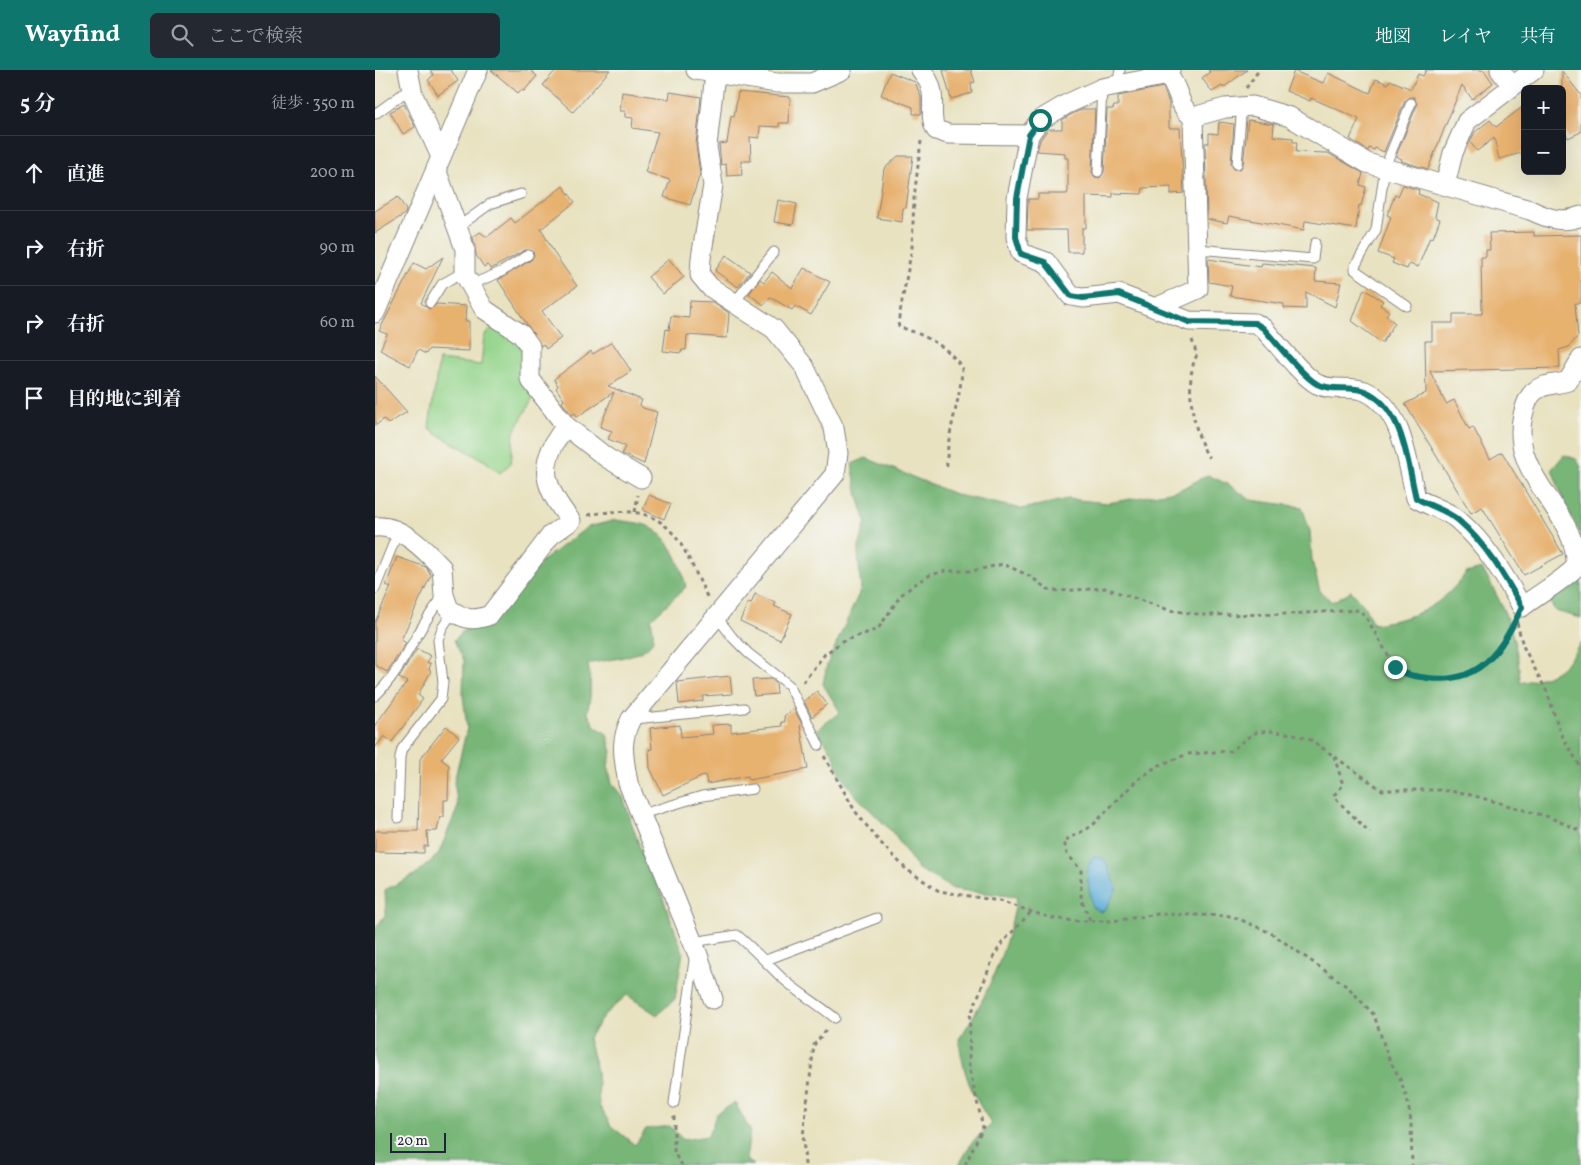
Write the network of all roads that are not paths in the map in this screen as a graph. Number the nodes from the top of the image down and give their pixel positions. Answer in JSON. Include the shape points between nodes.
{"nodes":[{"id":1,"x":478,"y":70,"type":"edge"},
{"id":2,"x":696,"y":70,"type":"edge"},
{"id":3,"x":842,"y":70,"type":"edge"},
{"id":4,"x":921,"y":70,"type":"edge"},
{"id":5,"x":1501,"y":70,"type":"edge"},
{"id":6,"x":1534,"y":70,"type":"edge"},
{"id":7,"x":1169,"y":72,"type":"edge"},
{"id":8,"x":715,"y":73,"type":"junction"},
{"id":9,"x":410,"y":79,"type":"edge"},
{"id":10,"x":1113,"y":81,"type":"edge"},
{"id":11,"x":1512,"y":86,"type":"junction"},
{"id":12,"x":1411,"y":103,"type":"dead end"},
{"id":13,"x":1242,"y":105,"type":"junction"},
{"id":14,"x":375,"y":114,"type":"edge"},
{"id":15,"x":1193,"y":117,"type":"junction"},
{"id":16,"x":1029,"y":135,"type":"junction"},
{"id":17,"x":439,"y":163,"type":"junction"},
{"id":18,"x":1237,"y":164,"type":"dead end"},
{"id":19,"x":1385,"y":167,"type":"junction"},
{"id":20,"x":1098,"y":172,"type":"dead end"},
{"id":21,"x":1445,"y":185,"type":"junction"},
{"id":22,"x":521,"y":194,"type":"dead end"},
{"id":23,"x":1581,"y":216,"type":"edge"},
{"id":24,"x":457,"y":227,"type":"junction"},
{"id":25,"x":1315,"y":243,"type":"dead end"},
{"id":26,"x":1197,"y":249,"type":"junction"},
{"id":27,"x":773,"y":252,"type":"dead end"},
{"id":28,"x":528,"y":255,"type":"dead end"},
{"id":29,"x":467,"y":278,"type":"junction"},
{"id":30,"x":379,"y":295,"type":"edge"},
{"id":31,"x":430,"y":303,"type":"dead end"},
{"id":32,"x":735,"y":303,"type":"junction"},
{"id":33,"x":1407,"y":306,"type":"dead end"},
{"id":34,"x":1155,"y":308,"type":"junction"},
{"id":35,"x":375,"y":313,"type":"edge"},
{"id":36,"x":1581,"y":359,"type":"edge"},
{"id":37,"x":566,"y":426,"type":"junction"},
{"id":38,"x":641,"y":478,"type":"dead end"},
{"id":39,"x":375,"y":527,"type":"edge"},
{"id":40,"x":398,"y":532,"type":"junction"},
{"id":41,"x":375,"y":589,"type":"edge"},
{"id":42,"x":444,"y":595,"type":"junction"},
{"id":43,"x":453,"y":612,"type":"junction"},
{"id":44,"x":717,"y":617,"type":"junction"},
{"id":45,"x":375,"y":696,"type":"edge"},
{"id":46,"x":744,"y":708,"type":"dead end"},
{"id":47,"x":631,"y":719,"type":"junction"},
{"id":48,"x":819,"y":745,"type":"road end"},
{"id":49,"x":753,"y":789,"type":"dead end"},
{"id":50,"x":641,"y":814,"type":"junction"},
{"id":51,"x":398,"y":818,"type":"dead end"},
{"id":52,"x":877,"y":918,"type":"dead end"},
{"id":53,"x":694,"y":945,"type":"junction"},
{"id":54,"x":766,"y":960,"type":"junction"},
{"id":55,"x":713,"y":999,"type":"dead end"},
{"id":56,"x":835,"y":1018,"type":"road end"},
{"id":57,"x":674,"y":1103,"type":"road end"}],
"edges":[{"from":1,"to":17,"type":"street"},
{"from":2,"to":8,"type":"street"},
{"from":3,"to":8,"type":"street","via":[[812,83],[777,83]]},
{"from":4,"to":16,"type":"street","via":[[930,80],[934,128],[948,134]]},
{"from":5,"to":11,"type":"street"},
{"from":6,"to":11,"type":"street"},
{"from":7,"to":10,"type":"street"},
{"from":7,"to":15,"type":"street","via":[[1177,86],[1183,110]]},
{"from":8,"to":32,"type":"street","via":[[707,146],[713,185],[700,275],[710,288]]},
{"from":9,"to":14,"type":"lane"},
{"from":9,"to":17,"type":"street"},
{"from":10,"to":16,"type":"street","via":[[1040,120]]},
{"from":10,"to":20,"type":"lane"},
{"from":11,"to":21,"type":"street","via":[[1467,120],[1453,153]]},
{"from":12,"to":19,"type":"lane"},
{"from":13,"to":15,"type":"street"},
{"from":13,"to":18,"type":"lane"},
{"from":13,"to":19,"type":"street","via":[[1290,117],[1367,163]]},
{"from":15,"to":26,"type":"street"},
{"from":16,"to":34,"type":"street","via":[[1017,198],[1016,237],[1021,254],[1045,262],[1071,296],[1119,294]]},
{"from":17,"to":24,"type":"street"},
{"from":17,"to":30,"type":"street"},
{"from":19,"to":21,"type":"street"},
{"from":19,"to":33,"type":"lane","via":[[1376,230],[1355,270]]},
{"from":21,"to":23,"type":"street","via":[[1555,220],[1569,221]]},
{"from":22,"to":24,"type":"lane","via":[[490,204]]},
{"from":24,"to":29,"type":"street","via":[[465,249]]},
{"from":25,"to":26,"type":"lane","via":[[1313,259]]},
{"from":26,"to":34,"type":"street","via":[[1198,289]]},
{"from":27,"to":32,"type":"lane"},
{"from":28,"to":29,"type":"lane","via":[[503,271]]},
{"from":29,"to":31,"type":"lane","via":[[442,284]]},
{"from":29,"to":37,"type":"street","via":[[485,309],[521,334],[530,346],[530,379]]},
{"from":30,"to":35,"type":"street"},
{"from":32,"to":44,"type":"street","via":[[774,329],[803,366],[834,428],[838,453],[835,474]]},
{"from":34,"to":36,"type":"street","via":[[1189,322],[1255,323],[1316,383],[1334,390],[1365,391],[1383,402],[1399,429],[1416,498],[1456,518],[1489,552],[1522,607],[1576,567],[1573,541],[1522,452],[1520,437],[1527,401],[1534,391],[1545,385],[1568,381]]},
{"from":37,"to":38,"type":"street","via":[[607,458]]},
{"from":37,"to":43,"type":"street","via":[[546,458],[546,479],[557,504],[571,521],[551,535],[490,616],[464,619]]},
{"from":39,"to":40,"type":"street"},
{"from":40,"to":41,"type":"lane"},
{"from":40,"to":42,"type":"street","via":[[423,548],[442,568]]},
{"from":42,"to":43,"type":"street"},
{"from":42,"to":45,"type":"lane","via":[[431,609],[386,685]]},
{"from":43,"to":51,"type":"lane","via":[[438,640],[443,682],[441,699],[399,756]]},
{"from":44,"to":47,"type":"street"},
{"from":44,"to":48,"type":"lane","via":[[743,648],[791,688]]},
{"from":46,"to":47,"type":"lane"},
{"from":47,"to":50,"type":"street","via":[[624,734],[624,759],[628,783]]},
{"from":49,"to":50,"type":"lane","via":[[702,796]]},
{"from":50,"to":53,"type":"street"},
{"from":52,"to":54,"type":"lane"},
{"from":53,"to":54,"type":"lane","via":[[737,935]]},
{"from":53,"to":55,"type":"street"},
{"from":53,"to":57,"type":"lane"},
{"from":54,"to":56,"type":"lane","via":[[781,977]]}]}
